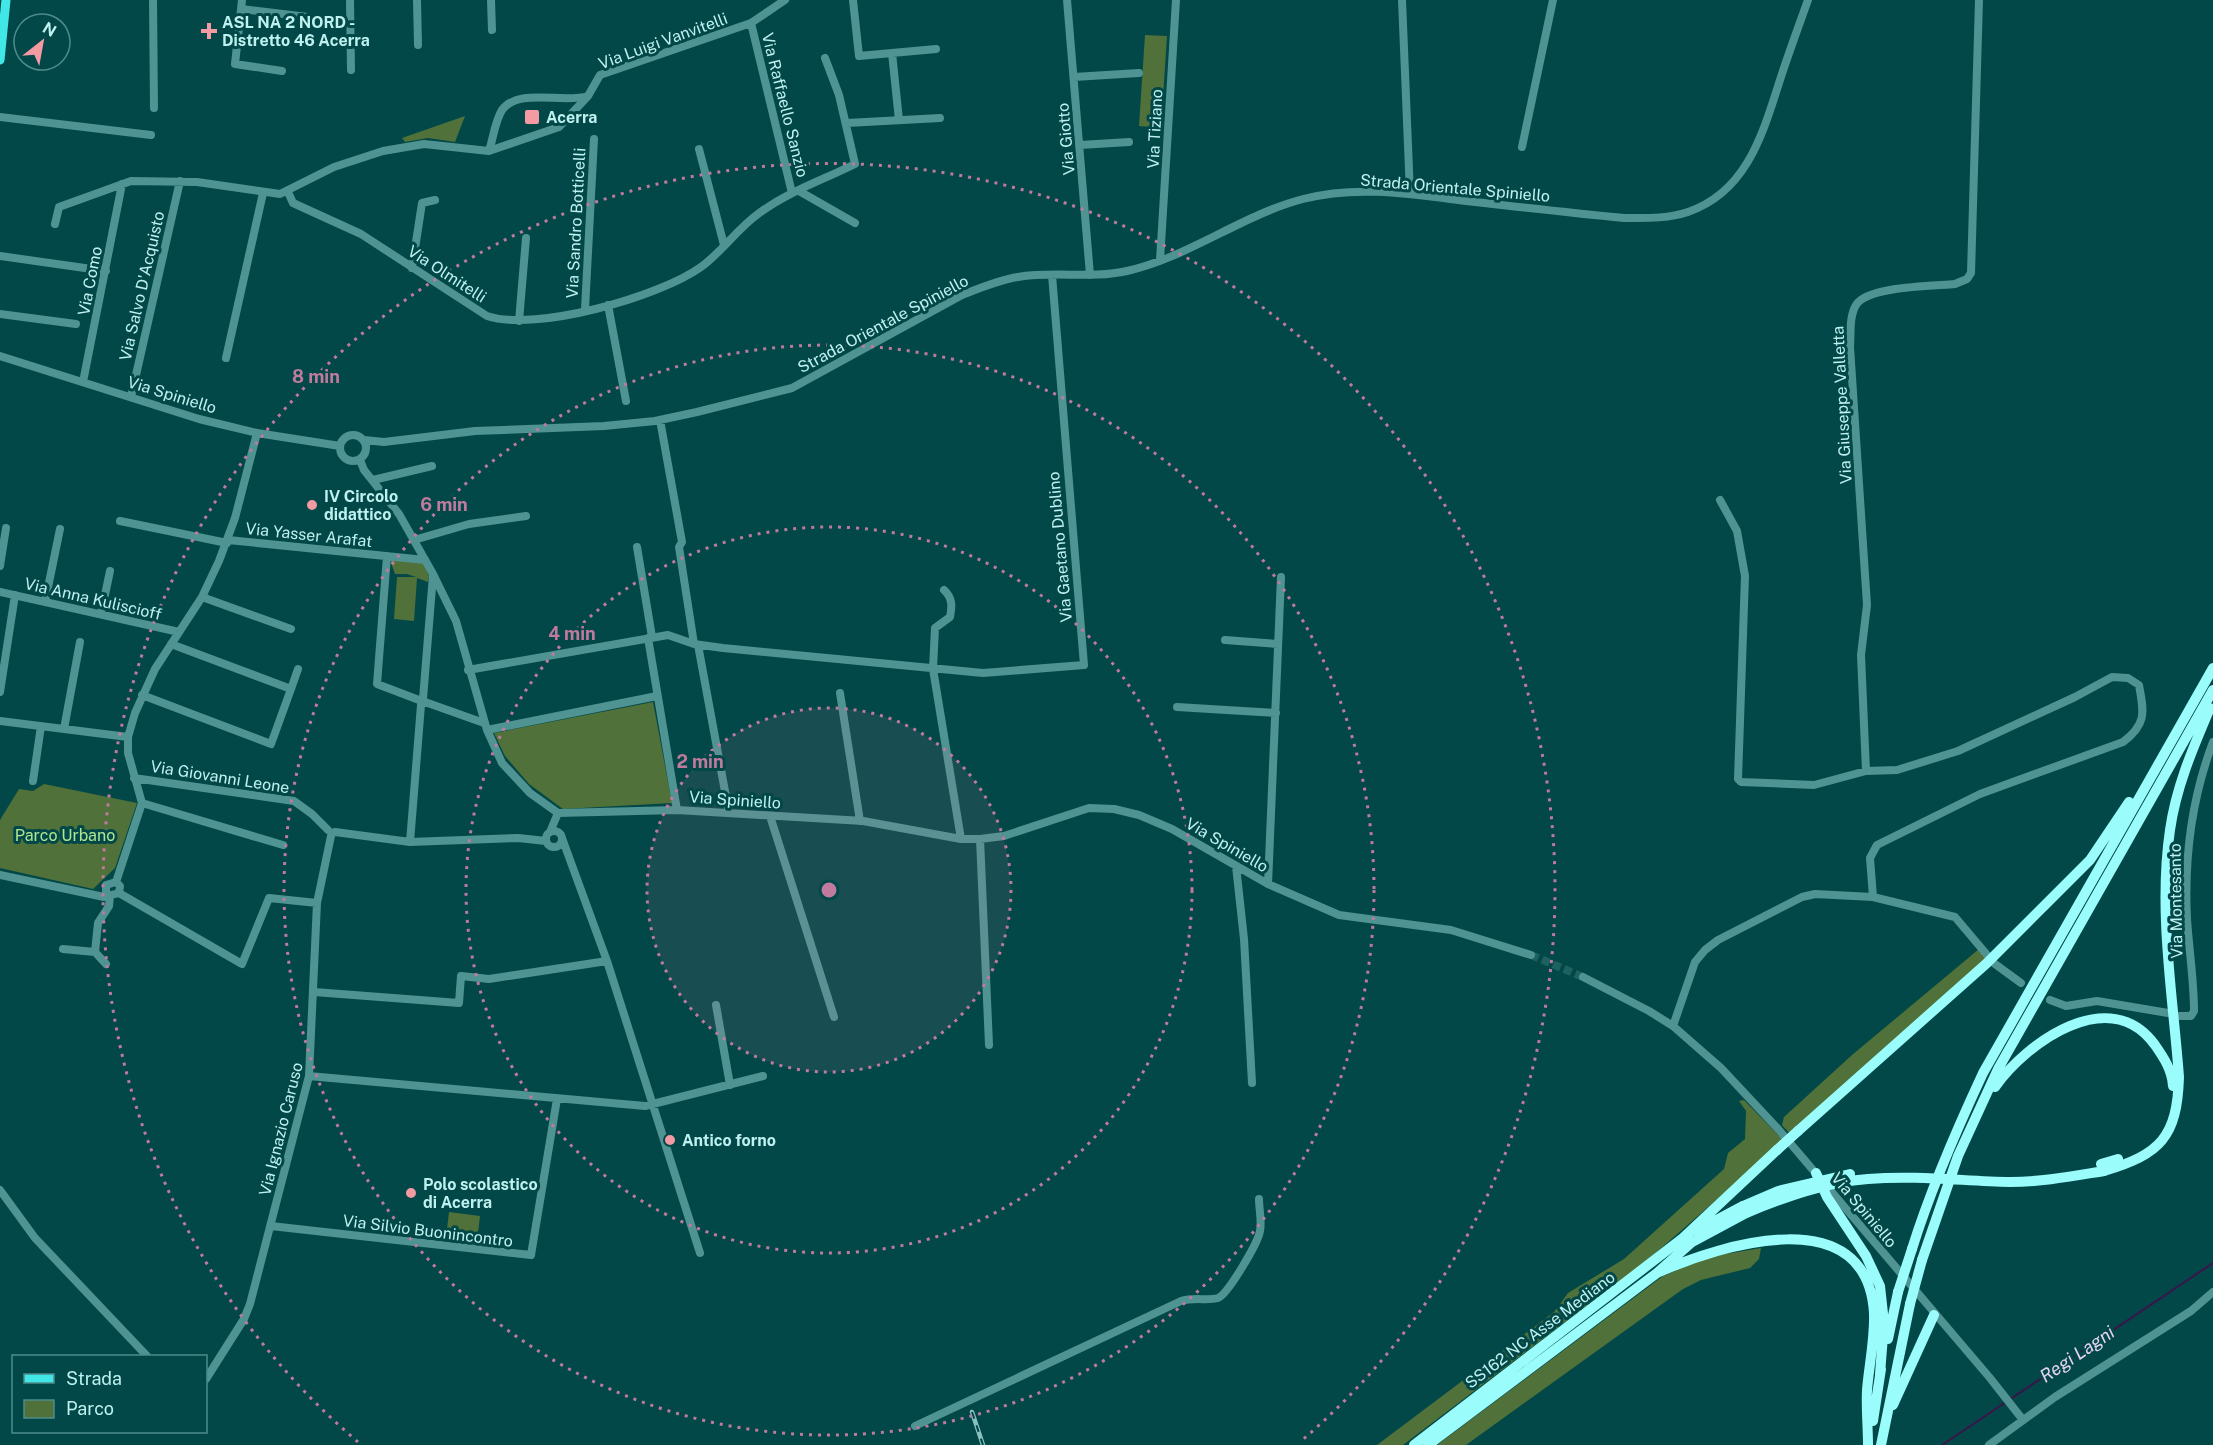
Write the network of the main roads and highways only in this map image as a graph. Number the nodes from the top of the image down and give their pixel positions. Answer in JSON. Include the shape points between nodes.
{"nodes":[{"id":1,"x":6,"y":0,"type":"edge"},
{"id":2,"x":0,"y":58,"type":"edge"},
{"id":3,"x":2213,"y":668,"type":"edge"},
{"id":4,"x":2213,"y":690,"type":"edge"},
{"id":5,"x":2213,"y":699,"type":"edge"},
{"id":6,"x":2151,"y":773,"type":"junction"},
{"id":7,"x":1974,"y":1117,"type":"junction"},
{"id":8,"x":2103,"y":1167,"type":"junction"},
{"id":9,"x":1816,"y":1173,"type":"road end"},
{"id":10,"x":1745,"y":1210,"type":"junction"},
{"id":11,"x":1683,"y":1239,"type":"junction"},
{"id":12,"x":1657,"y":1273,"type":"junction"},
{"id":13,"x":1934,"y":1315,"type":"road end"},
{"id":14,"x":1880,"y":1374,"type":"junction"},
{"id":15,"x":1883,"y":1435,"type":"edge"},
{"id":16,"x":1414,"y":1445,"type":"edge"},
{"id":17,"x":1428,"y":1445,"type":"edge"},
{"id":18,"x":1868,"y":1445,"type":"edge"}],
"edges":[{"from":1,"to":2,"type":"main road"},
{"from":3,"to":6,"type":"highway"},
{"from":4,"to":7,"type":"highway","via":[[2022,1024]]},
{"from":5,"to":8,"type":"highway","via":[[2179,791],[2167,854],[2165,895],[2178,1106],[2171,1130],[2154,1149],[2132,1162]]},
{"from":6,"to":11,"type":"highway","bridge":true,"via":[[2090,860],[1987,963]]},
{"from":6,"to":14,"type":"highway","bridge":true,"via":[[1983,1073],[1952,1139],[1911,1249]]},
{"from":7,"to":8,"type":"highway","via":[[2020,1057],[2064,1028],[2098,1018],[2133,1026],[2147,1035],[2172,1076],[2173,1096],[2167,1123],[2150,1144]]},
{"from":7,"to":15,"type":"highway","bridge":true,"via":[[1922,1260]]},
{"from":8,"to":10,"type":"highway","bridge":true,"via":[[2052,1180],[1867,1179],[1806,1191]]},
{"from":9,"to":14,"type":"highway","via":[[1880,1286],[1884,1323]]},
{"from":10,"to":11,"type":"highway"},
{"from":10,"to":12,"type":"highway","via":[[1692,1242]]},
{"from":11,"to":16,"type":"highway","name":"SS162 NC Asse Mediano"},
{"from":12,"to":17,"type":"highway","name":"SS162 NC Asse Mediano"},
{"from":12,"to":18,"type":"highway","via":[[1698,1255],[1749,1244],[1809,1239],[1843,1252],[1859,1269],[1874,1312],[1867,1392]]},
{"from":13,"to":15,"type":"highway"},
{"from":14,"to":18,"type":"highway"}]}
